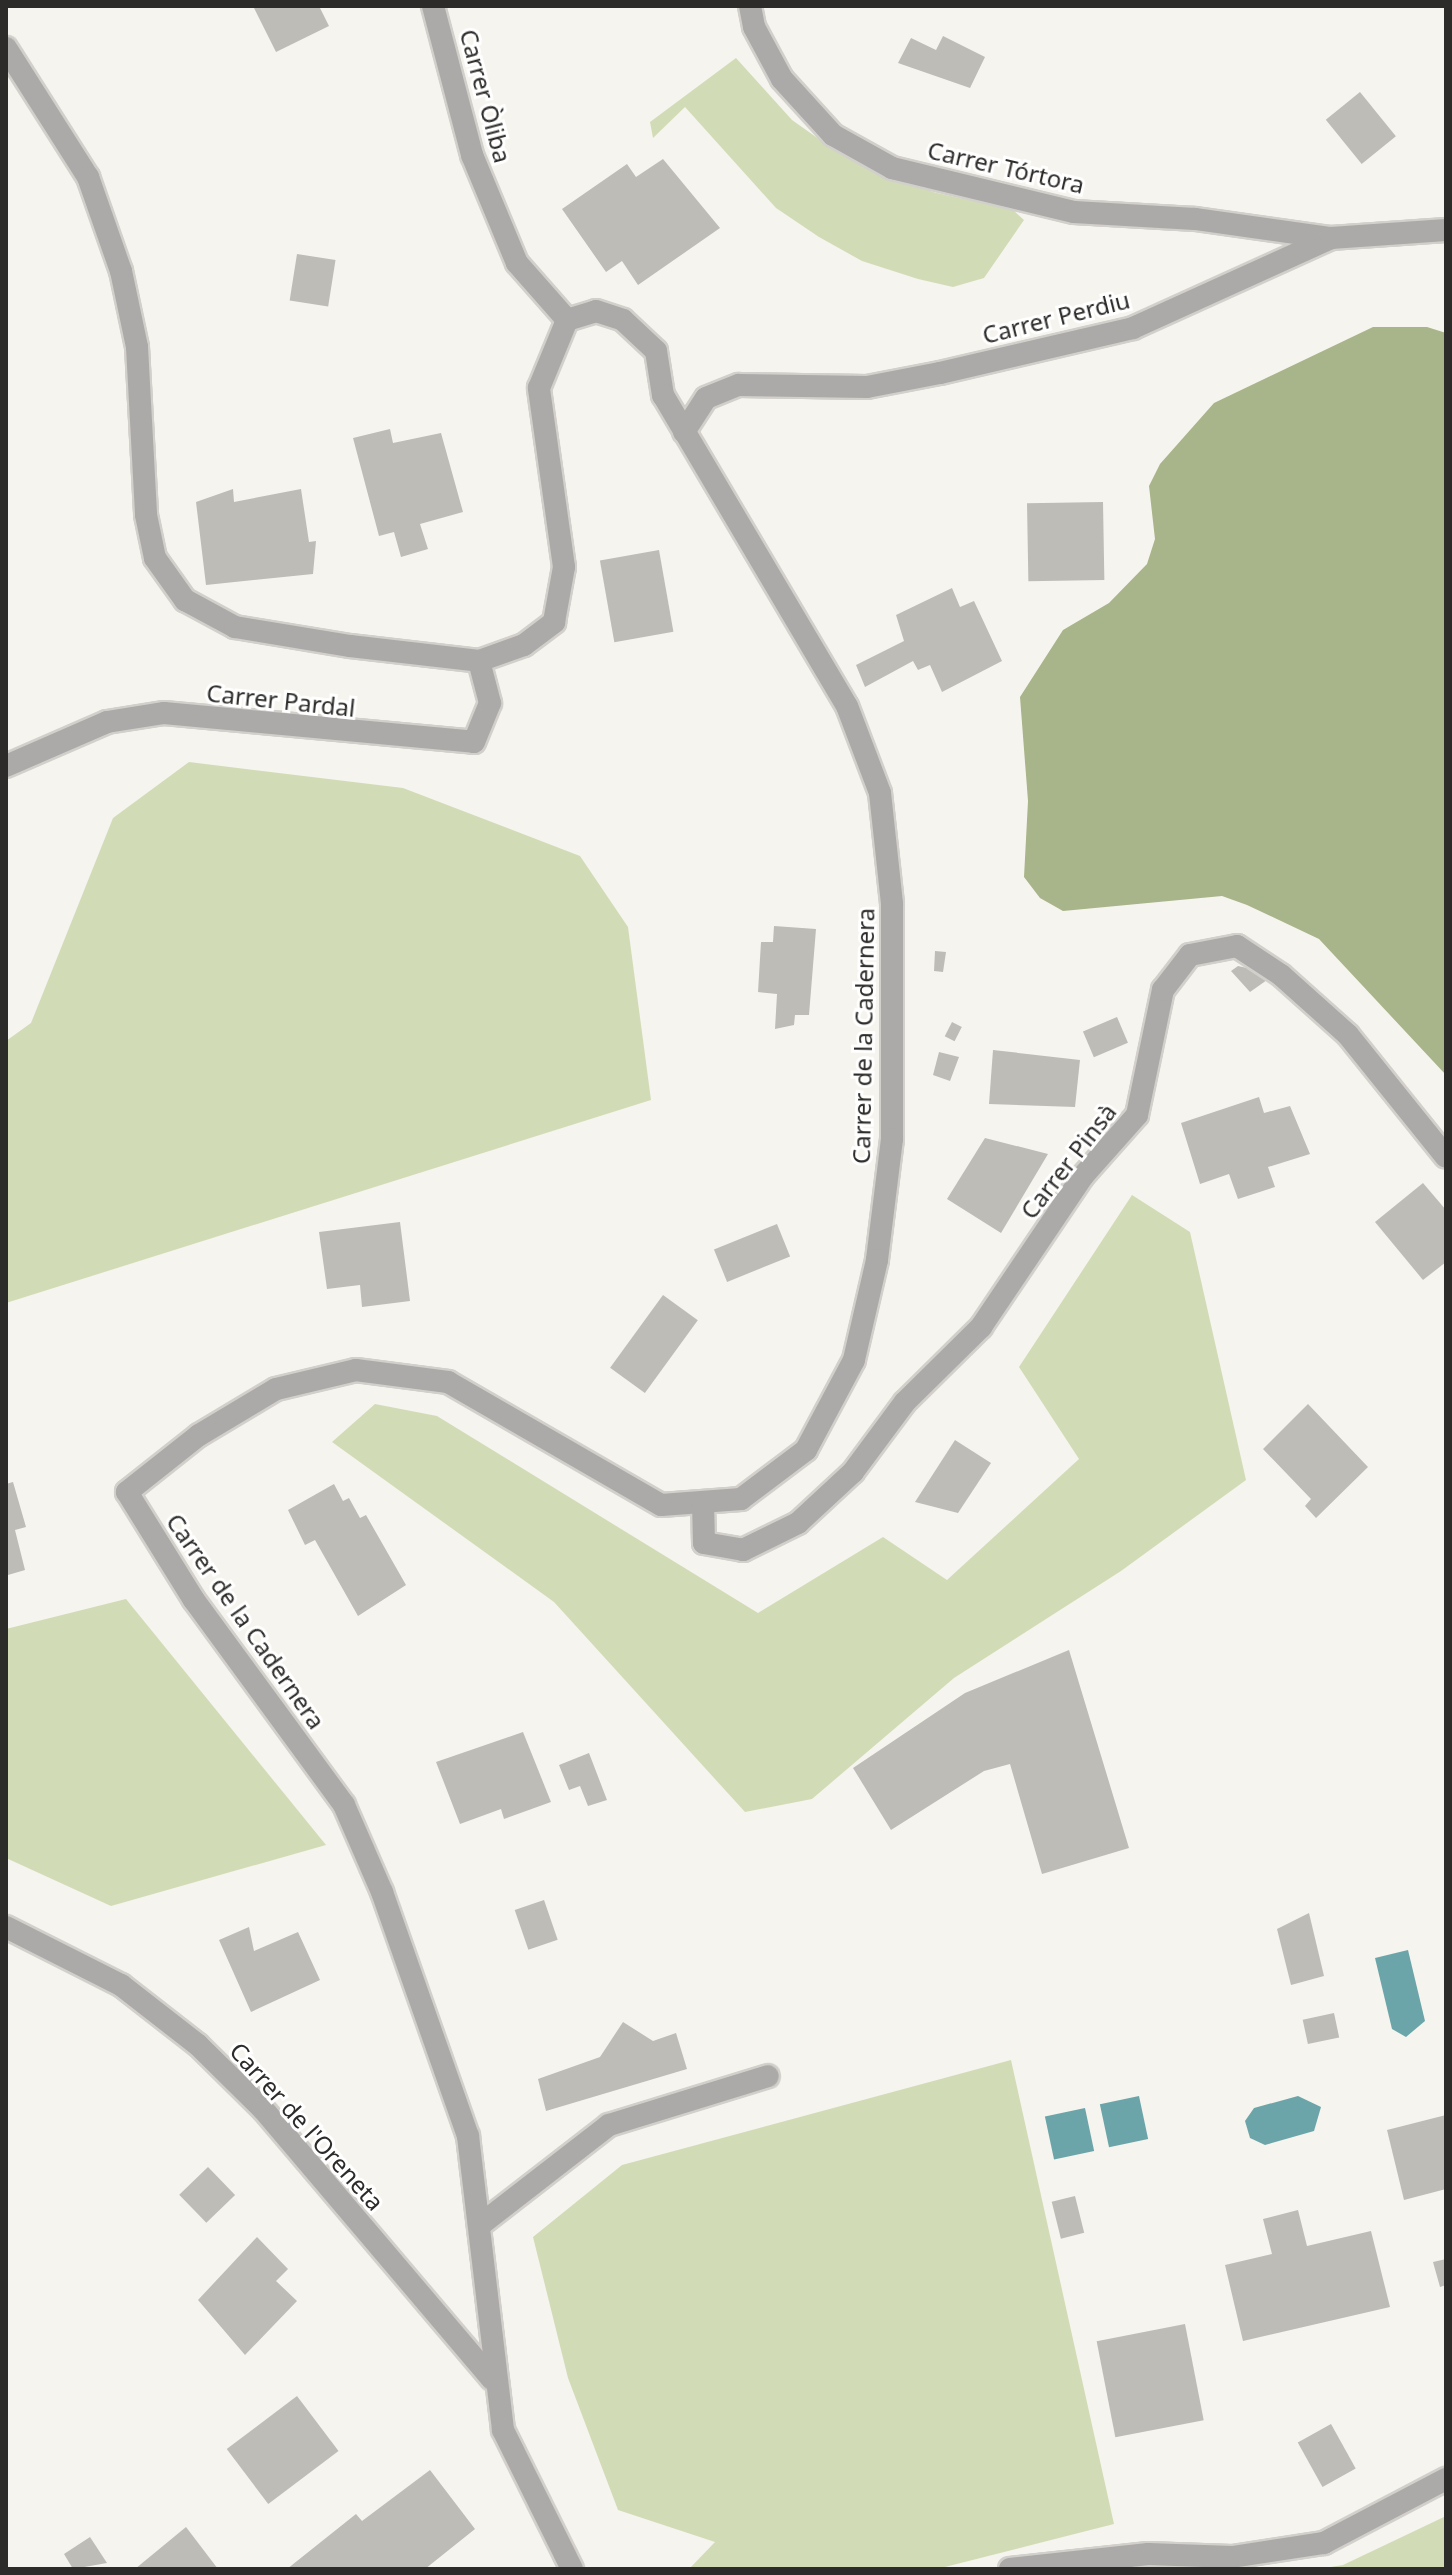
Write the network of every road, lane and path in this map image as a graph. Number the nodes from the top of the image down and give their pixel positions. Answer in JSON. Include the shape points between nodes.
{"nodes":[{"id":1,"x":433,"y":6,"type":"edge"},
{"id":2,"x":750,"y":6,"type":"edge"},
{"id":3,"x":6,"y":48,"type":"edge"},
{"id":4,"x":1446,"y":230,"type":"edge"},
{"id":5,"x":1331,"y":238,"type":"junction"},
{"id":6,"x":567,"y":320,"type":"junction"},
{"id":7,"x":684,"y":432,"type":"junction"},
{"id":8,"x":479,"y":661,"type":"junction"},
{"id":9,"x":6,"y":766,"type":"edge"},
{"id":10,"x":1446,"y":1157,"type":"edge"},
{"id":11,"x":703,"y":1502,"type":"junction"},
{"id":12,"x":6,"y":1927,"type":"edge"},
{"id":13,"x":768,"y":2076,"type":"dead end"},
{"id":14,"x":480,"y":2225,"type":"junction"},
{"id":15,"x":492,"y":2379,"type":"junction"},
{"id":16,"x":1446,"y":2479,"type":"edge"},
{"id":17,"x":572,"y":2569,"type":"edge"},
{"id":18,"x":1010,"y":2569,"type":"edge"}],
"edges":[{"from":1,"to":6,"type":"street","name":"Carrer Òliba","via":[[472,155],[517,263]]},
{"from":2,"to":5,"type":"street","name":"Carrer Tórtora","via":[[754,27],[782,79],[833,135],[892,168],[1074,212],[1195,219]]},
{"from":3,"to":8,"type":"street","via":[[88,177],[121,271],[137,347],[146,515],[155,558],[185,600],[235,627]]},
{"from":4,"to":5,"type":"street","name":"Carrer Perdiu"},
{"from":5,"to":7,"type":"street","name":"Carrer Perdiu","via":[[1133,328],[867,387],[739,385],[706,398]]},
{"from":6,"to":7,"type":"street","name":"Carrer de la Cadernera","via":[[596,311],[623,320],[656,351],[663,395]]},
{"from":6,"to":8,"type":"street","via":[[539,388],[564,567],[554,622],[524,645]]},
{"from":7,"to":11,"type":"street","name":"Carrer de la Cadernera","via":[[847,706],[880,793],[892,904],[892,1139],[877,1260],[854,1360],[806,1450],[741,1499]]},
{"from":8,"to":9,"type":"street","name":"Carrer Pardal","via":[[490,703],[474,742],[164,713],[107,722]]},
{"from":10,"to":11,"type":"street","name":"Carrer Pinsà","via":[[1348,1035],[1281,975],[1237,946],[1190,955],[1163,990],[1137,1115],[1082,1177],[981,1327],[905,1402],[853,1472],[798,1523],[743,1550],[704,1543]]},
{"from":11,"to":14,"type":"street","name":"Carrer de la Cadernera","via":[[661,1505],[448,1382],[356,1370],[276,1389],[199,1435],[127,1492],[194,1600],[344,1805],[382,1892],[468,2136]]},
{"from":12,"to":15,"type":"street","name":"Carrer de l'Oreneta","via":[[121,1985],[198,2045],[263,2109]]},
{"from":13,"to":14,"type":"street","via":[[609,2125]]},
{"from":14,"to":15,"type":"street","name":"Carrer de la Cadernera","via":[[490,2287]]},
{"from":15,"to":17,"type":"street","name":"Carrer de la Cadernera","via":[[503,2430]]},
{"from":16,"to":18,"type":"street","via":[[1324,2543],[1232,2557],[1148,2554]]}]}
